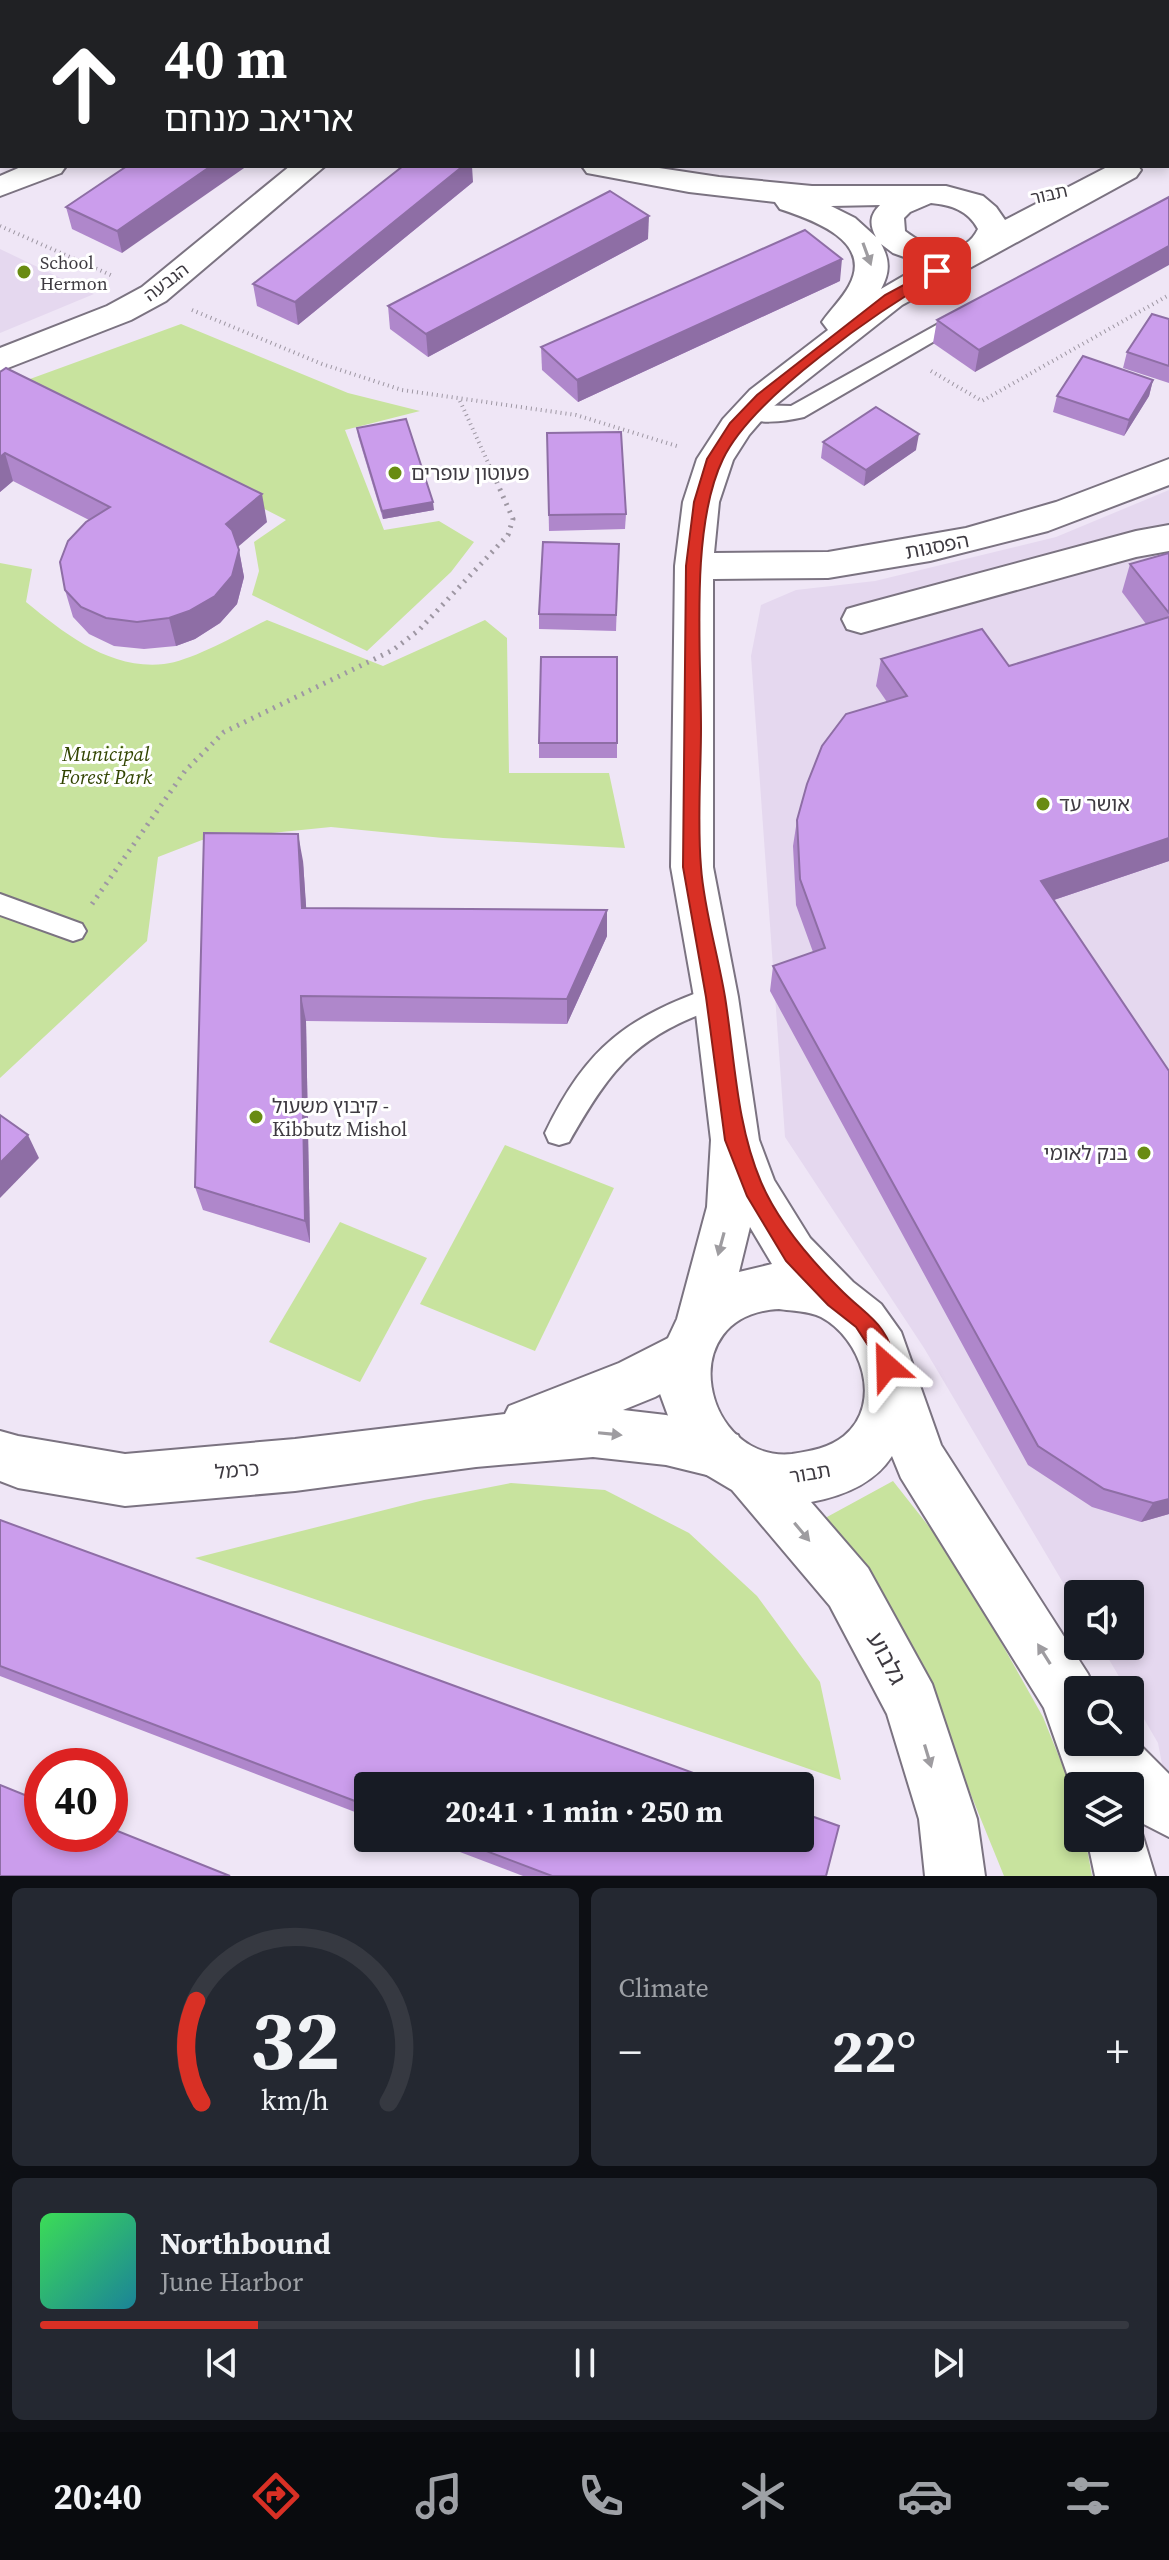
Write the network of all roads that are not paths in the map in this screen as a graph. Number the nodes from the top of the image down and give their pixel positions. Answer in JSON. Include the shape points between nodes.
{"nodes":[{"id":1,"x":45,"y":168,"type":"edge"},
{"id":2,"x":307,"y":168,"type":"edge"},
{"id":3,"x":611,"y":168,"type":"edge"},
{"id":4,"x":1129,"y":168,"type":"edge"},
{"id":5,"x":0,"y":187,"type":"edge"},
{"id":6,"x":755,"y":190,"type":"junction"},
{"id":7,"x":800,"y":194,"type":"junction"},
{"id":8,"x":921,"y":196,"type":"junction"},
{"id":9,"x":957,"y":198,"type":"junction"},
{"id":10,"x":893,"y":239,"type":"junction"},
{"id":11,"x":973,"y":252,"type":"junction"},
{"id":12,"x":890,"y":298,"type":"junction"},
{"id":13,"x":981,"y":307,"type":"edge"},
{"id":14,"x":0,"y":360,"type":"edge"},
{"id":15,"x":805,"y":364,"type":"junction"},
{"id":16,"x":749,"y":412,"type":"junction"},
{"id":17,"x":1169,"y":471,"type":"edge"},
{"id":18,"x":1169,"y":538,"type":"edge"},
{"id":19,"x":694,"y":566,"type":"junction"},
{"id":20,"x":861,"y":619,"type":"dead end"},
{"id":21,"x":0,"y":904,"type":"edge"},
{"id":22,"x":73,"y":931,"type":"road end"},
{"id":23,"x":716,"y":997,"type":"junction"},
{"id":24,"x":559,"y":1133,"type":"dead end"},
{"id":25,"x":735,"y":1140,"type":"junction"},
{"id":26,"x":835,"y":1298,"type":"junction"},
{"id":27,"x":694,"y":1338,"type":"junction"},
{"id":28,"x":891,"y":1383,"type":"junction"},
{"id":29,"x":476,"y":1442,"type":"junction"},
{"id":30,"x":0,"y":1456,"type":"edge"},
{"id":31,"x":735,"y":1463,"type":"junction"},
{"id":32,"x":1064,"y":1688,"type":"edge"},
{"id":33,"x":1109,"y":1756,"type":"edge"},
{"id":34,"x":1169,"y":1808,"type":"edge"},
{"id":35,"x":1119,"y":1852,"type":"edge"},
{"id":36,"x":955,"y":1876,"type":"edge"},
{"id":37,"x":1125,"y":1876,"type":"edge"}],
"edges":[{"from":1,"to":5,"type":"street"},
{"from":2,"to":14,"type":"street","name":"הגבעה","via":[[154,294]]},
{"from":3,"to":6,"type":"street"},
{"from":4,"to":9,"type":"street","name":"תבור","via":[[1054,196],[993,202]]},
{"from":4,"to":11,"type":"street","name":"תבור"},
{"from":6,"to":7,"type":"street"},
{"from":6,"to":15,"type":"street","one_way":true,"via":[[826,215],[862,242],[871,257],[864,291]]},
{"from":7,"to":8,"type":"street","name":"תבור"},
{"from":7,"to":10,"type":"street","via":[[875,221]]},
{"from":8,"to":9,"type":"street","name":"תבור"},
{"from":8,"to":10,"type":"street","via":[[896,205],[888,214],[885,225]]},
{"from":9,"to":11,"type":"street","via":[[986,213],[994,229],[992,240]]},
{"from":10,"to":11,"type":"street","via":[[923,256]]},
{"from":10,"to":12,"type":"street","via":[[906,255],[906,271]]},
{"from":11,"to":12,"type":"street","name":"תבור"},
{"from":12,"to":15,"type":"street","name":"תבור"},
{"from":13,"to":16,"type":"lane","via":[[797,412]]},
{"from":15,"to":16,"type":"street"},
{"from":16,"to":19,"type":"street","via":[[715,459],[701,502]]},
{"from":17,"to":19,"type":"street","name":"הפסגות","via":[[1052,517],[917,551],[831,565]]},
{"from":18,"to":20,"type":"street"},
{"from":19,"to":23,"type":"street","via":[[692,867]]},
{"from":21,"to":22,"type":"lane"},
{"from":23,"to":24,"type":"lane","via":[[669,1012],[632,1034],[594,1072]]},
{"from":23,"to":25,"type":"street"},
{"from":25,"to":26,"type":"street","name":"תבור","via":[[754,1190],[793,1254]]},
{"from":25,"to":27,"type":"street","one_way":true,"via":[[731,1207]]},
{"from":26,"to":27,"type":"street","name":"תבור","via":[[792,1285],[757,1287],[726,1300]]},
{"from":26,"to":28,"type":"street","name":"תבור","via":[[863,1320],[883,1349]]},
{"from":27,"to":29,"type":"street","name":"כרמל","via":[[637,1380]]},
{"from":27,"to":31,"type":"street","via":[[685,1391],[696,1425]]},
{"from":28,"to":31,"type":"street","name":"תבור","via":[[883,1425],[864,1453],[834,1472],[788,1480]]},
{"from":32,"to":28,"type":"street","one_way":true,"via":[[920,1460]]},
{"from":29,"to":30,"type":"street","name":"כרמל","via":[[125,1480]]},
{"from":29,"to":31,"type":"street","name":"כרמל","one_way":true,"via":[[593,1432],[666,1440]]},
{"from":31,"to":36,"type":"street","name":"גלבוע","one_way":true,"via":[[849,1587],[912,1704],[948,1819]]},
{"from":33,"to":34,"type":"street","via":[[1142,1791]]},
{"from":35,"to":37,"type":"street"}]}
